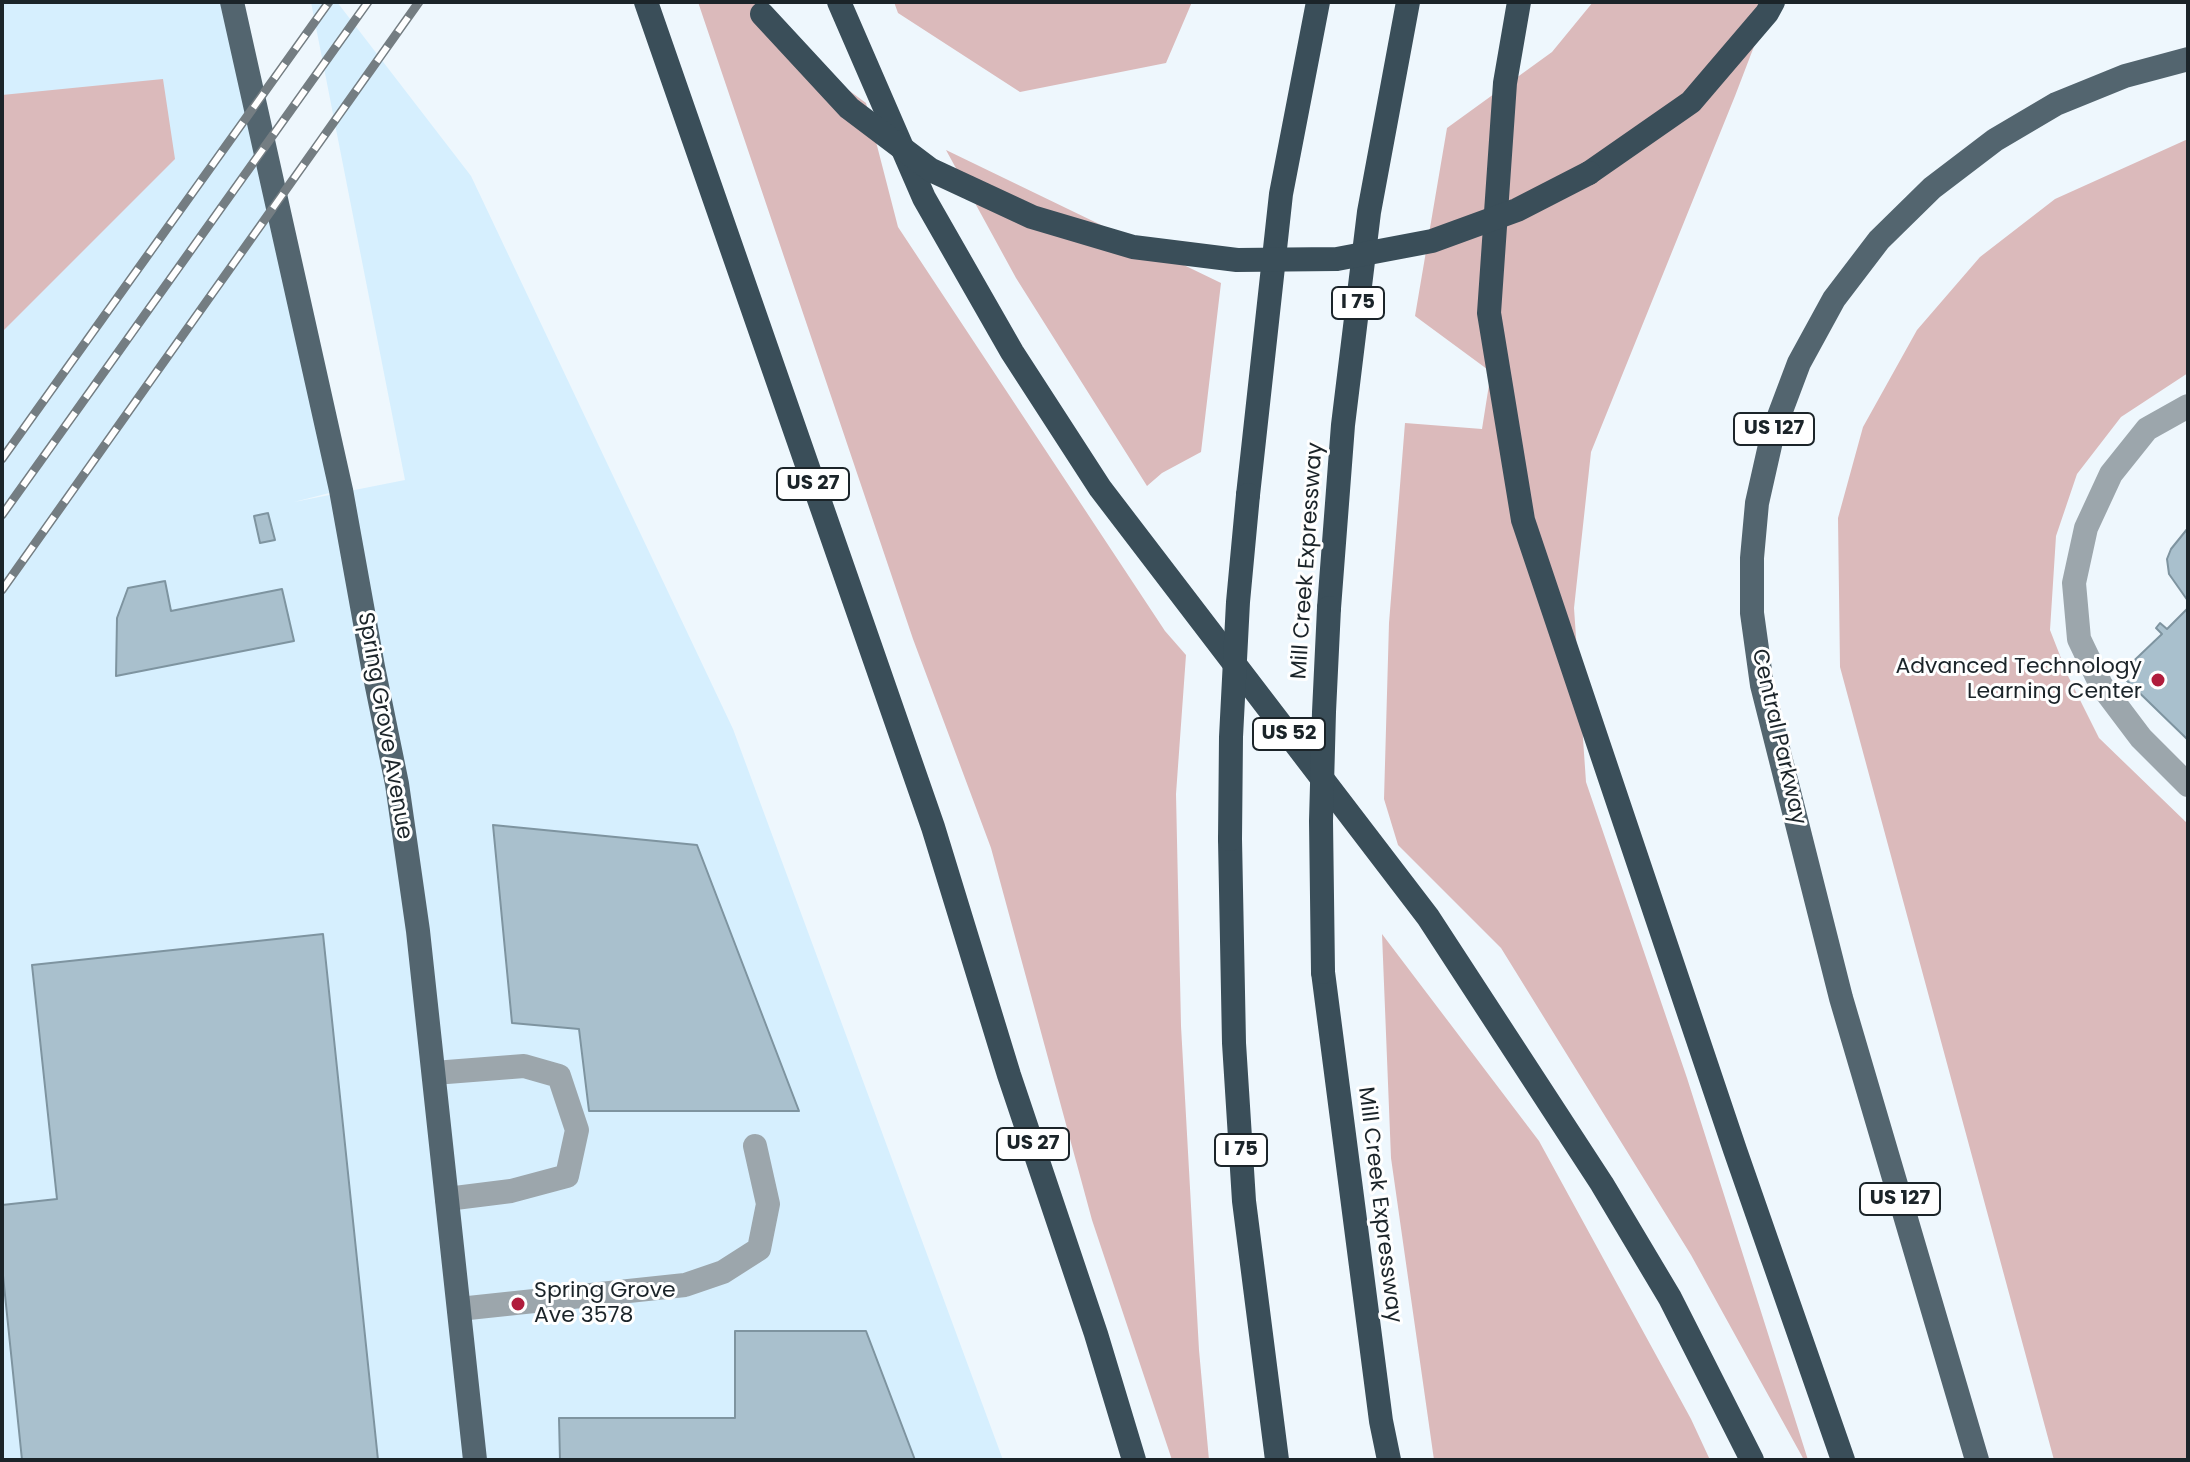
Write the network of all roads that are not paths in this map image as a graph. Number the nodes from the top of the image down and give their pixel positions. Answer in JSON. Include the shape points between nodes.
{"nodes":[{"id":1,"x":232,"y":2,"type":"edge"},
{"id":2,"x":646,"y":2,"type":"edge"},
{"id":3,"x":754,"y":2,"type":"edge"},
{"id":4,"x":839,"y":2,"type":"edge"},
{"id":5,"x":1318,"y":2,"type":"edge"},
{"id":6,"x":1408,"y":2,"type":"edge"},
{"id":7,"x":1519,"y":2,"type":"edge"},
{"id":8,"x":1773,"y":2,"type":"edge"},
{"id":9,"x":2188,"y":59,"type":"edge"},
{"id":10,"x":2188,"y":406,"type":"edge"},
{"id":11,"x":2188,"y":785,"type":"edge"},
{"id":12,"x":434,"y":1073,"type":"junction"},
{"id":13,"x":755,"y":1146,"type":"dead end"},
{"id":14,"x":447,"y":1199,"type":"junction"},
{"id":15,"x":459,"y":1309,"type":"junction"},
{"id":16,"x":475,"y":1460,"type":"edge"},
{"id":17,"x":1134,"y":1460,"type":"edge"},
{"id":18,"x":1277,"y":1460,"type":"edge"},
{"id":19,"x":1389,"y":1460,"type":"edge"},
{"id":20,"x":1752,"y":1460,"type":"edge"},
{"id":21,"x":1843,"y":1460,"type":"edge"},
{"id":22,"x":1977,"y":1460,"type":"edge"}],
"edges":[{"from":1,"to":12,"type":"main road","name":"Spring Grove Avenue","via":[[341,490],[397,784]]},
{"from":2,"to":17,"type":"highway","number":"US 27","via":[[933,827]]},
{"from":3,"to":8,"type":"highway","bridge":true,"via":[[849,108],[931,170],[1032,217],[1133,247],[1237,260],[1337,259],[1432,241],[1517,210],[1589,173],[1691,102]]},
{"from":4,"to":20,"type":"highway","number":"US 52","via":[[924,198],[1012,352],[1100,488],[1436,928],[1655,1272]]},
{"from":5,"to":18,"type":"highway","number":"I 75","bridge":true,"via":[[1281,194],[1238,602],[1231,737],[1234,1043],[1244,1201]]},
{"from":6,"to":19,"type":"highway","name":"Mill Creek Expressway","number":"I 75","bridge":true,"via":[[1367,227],[1343,425],[1321,821],[1323,972]]},
{"from":7,"to":21,"type":"highway","via":[[1505,83],[1489,313],[1523,520]]},
{"from":9,"to":22,"type":"main road","name":"Central Parkway","number":"US 127","via":[[2125,76],[2056,104],[1995,140],[1932,188],[1879,240],[1834,299],[1799,363],[1773,432],[1757,503],[1752,613],[1762,685],[1841,998]]},
{"from":10,"to":11,"type":"lane","via":[[2147,429],[2111,474],[2086,528],[2074,583],[2079,639],[2101,685],[2141,738]]},
{"from":12,"to":14,"type":"main road","name":"Spring Grove Avenue"},
{"from":12,"to":14,"type":"lane","via":[[524,1066],[559,1076],[577,1130],[567,1176],[511,1191]]},
{"from":13,"to":15,"type":"lane","via":[[768,1204],[759,1249],[723,1272],[685,1285]]},
{"from":14,"to":15,"type":"main road","name":"Spring Grove Avenue"},
{"from":15,"to":16,"type":"main road","name":"Spring Grove Avenue"}]}
